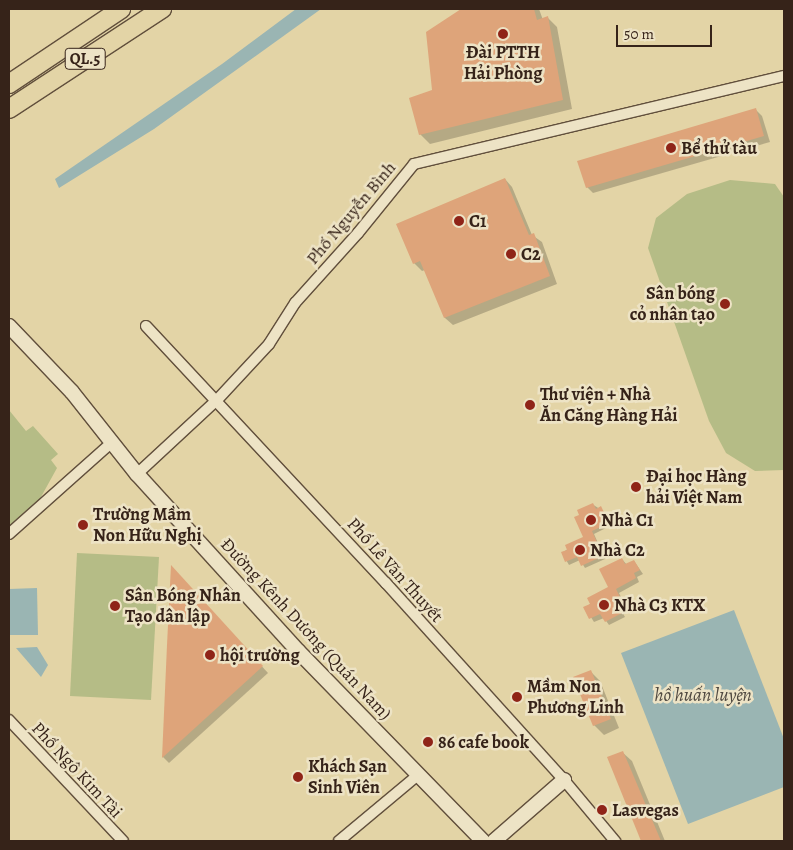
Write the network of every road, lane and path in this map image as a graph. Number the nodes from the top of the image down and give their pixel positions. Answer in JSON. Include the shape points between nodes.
{"nodes":[{"id":1,"x":121,"y":9,"type":"edge"},
{"id":2,"x":162,"y":9,"type":"edge"},
{"id":3,"x":784,"y":76,"type":"edge"},
{"id":4,"x":9,"y":84,"type":"edge"},
{"id":5,"x":9,"y":109,"type":"edge"},
{"id":6,"x":9,"y":326,"type":"edge"},
{"id":7,"x":146,"y":326,"type":"dead end"},
{"id":8,"x":217,"y":400,"type":"junction"},
{"id":9,"x":110,"y":442,"type":"junction"},
{"id":10,"x":138,"y":474,"type":"junction"},
{"id":11,"x":9,"y":534,"type":"edge"},
{"id":12,"x":9,"y":720,"type":"edge"},
{"id":13,"x":418,"y":775,"type":"junction"},
{"id":14,"x":564,"y":780,"type":"junction"},
{"id":15,"x":123,"y":841,"type":"edge"},
{"id":16,"x":339,"y":841,"type":"edge"},
{"id":17,"x":483,"y":841,"type":"edge"},
{"id":18,"x":494,"y":841,"type":"edge"},
{"id":19,"x":614,"y":841,"type":"edge"}],
"edges":[{"from":1,"to":4,"type":"highway","number":"QL.5"},
{"from":2,"to":5,"type":"highway","number":"QL.5"},
{"from":3,"to":8,"type":"street","name":"Phố Nguyễn Bình","via":[[414,164],[295,303],[269,344]]},
{"from":6,"to":9,"type":"street","name":"Đường Kênh Dương (Quán Nam)","via":[[72,392]]},
{"from":7,"to":8,"type":"street","name":"Phố Lê Văn Thuyết"},
{"from":8,"to":10,"type":"street","name":"Phố Nguyễn Bình"},
{"from":8,"to":14,"type":"street","name":"Phố Lê Văn Thuyết"},
{"from":9,"to":10,"type":"street","name":"Đường Kênh Dương (Quán Nam)"},
{"from":9,"to":11,"type":"street"},
{"from":10,"to":13,"type":"street","name":"Đường Kênh Dương (Quán Nam)","via":[[298,651]]},
{"from":12,"to":15,"type":"street","name":"Phố Ngô Kim Tài"},
{"from":13,"to":16,"type":"street"},
{"from":13,"to":17,"type":"street","name":"Đường Kênh Dương (Quán Nam)"},
{"from":14,"to":18,"type":"street"},
{"from":14,"to":19,"type":"street","name":"Phố Lê Văn Thuyết"}]}
